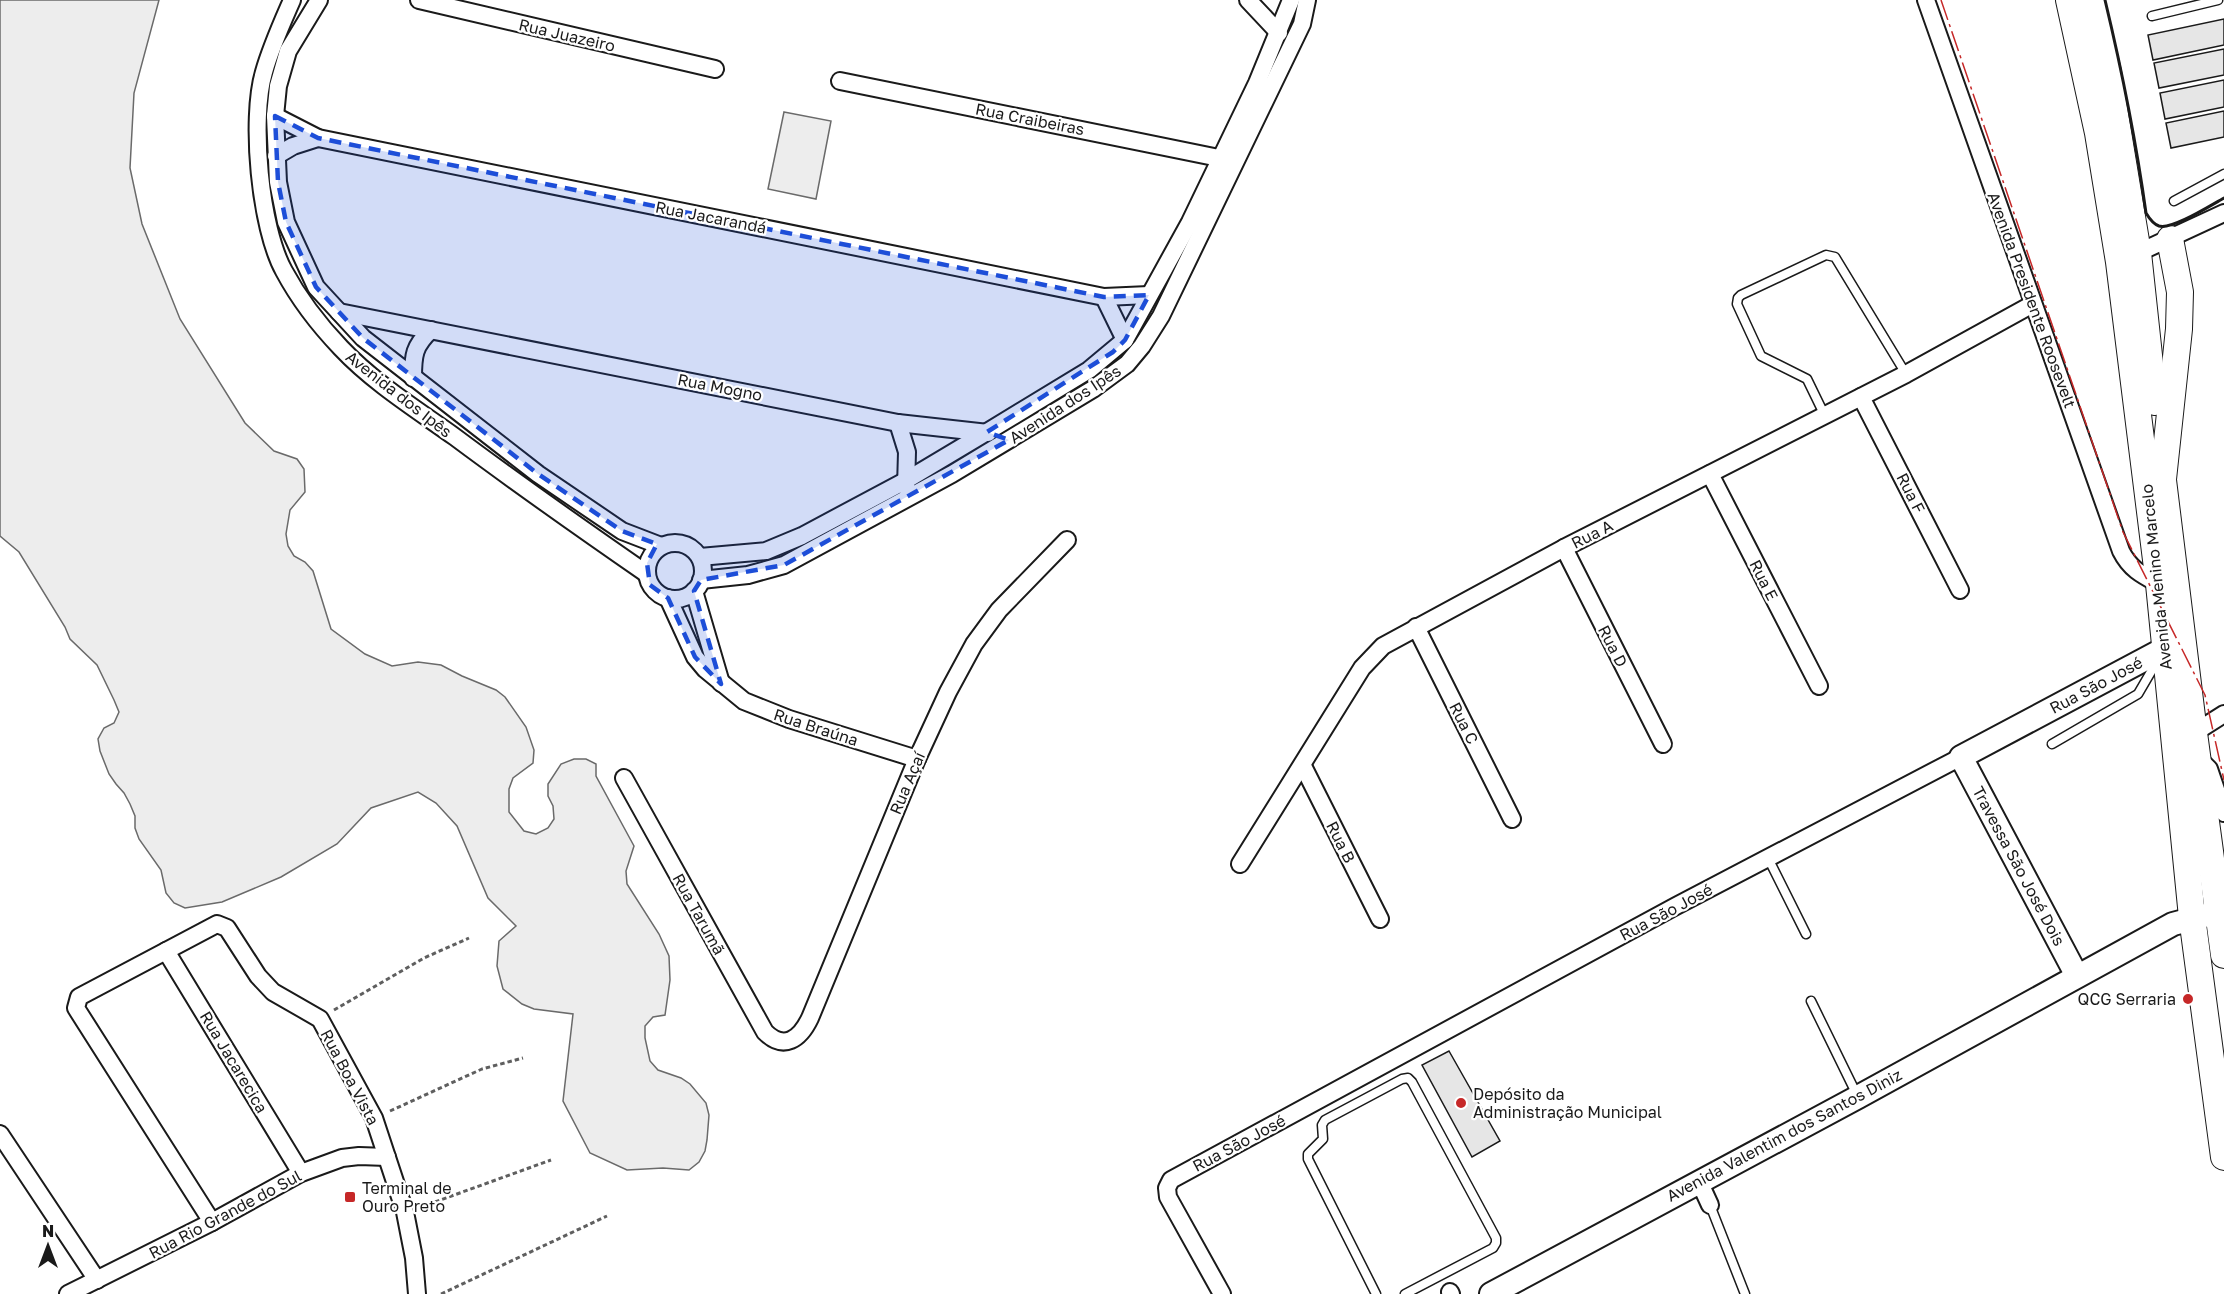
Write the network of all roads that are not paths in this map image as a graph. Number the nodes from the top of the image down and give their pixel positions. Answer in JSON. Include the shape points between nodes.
{"nodes":[{"id":1,"x":292,"y":0,"type":"edge"},
{"id":2,"x":319,"y":0,"type":"edge"},
{"id":3,"x":419,"y":0,"type":"edge"},
{"id":4,"x":1248,"y":0,"type":"edge"},
{"id":5,"x":1290,"y":0,"type":"edge"},
{"id":6,"x":1307,"y":0,"type":"edge"},
{"id":7,"x":1926,"y":0,"type":"edge"},
{"id":8,"x":2069,"y":0,"type":"edge"},
{"id":9,"x":2091,"y":0,"type":"edge"},
{"id":10,"x":2218,"y":0,"type":"edge"},
{"id":11,"x":2152,"y":16,"type":"dead end"},
{"id":12,"x":1279,"y":33,"type":"junction"},
{"id":13,"x":714,"y":69,"type":"dead end"},
{"id":14,"x":840,"y":81,"type":"dead end"},
{"id":15,"x":275,"y":116,"type":"junction"},
{"id":16,"x":318,"y":138,"type":"junction"},
{"id":17,"x":276,"y":156,"type":"junction"},
{"id":18,"x":1219,"y":158,"type":"junction"},
{"id":19,"x":2224,"y":174,"type":"edge"},
{"id":20,"x":2174,"y":201,"type":"dead end"},
{"id":21,"x":2224,"y":213,"type":"edge"},
{"id":22,"x":2170,"y":239,"type":"junction"},
{"id":23,"x":2129,"y":257,"type":"junction"},
{"id":24,"x":1149,"y":295,"type":"junction"},
{"id":25,"x":1104,"y":297,"type":"junction"},
{"id":26,"x":2034,"y":304,"type":"junction"},
{"id":27,"x":339,"y":312,"type":"junction"},
{"id":28,"x":431,"y":330,"type":"junction"},
{"id":29,"x":1125,"y":340,"type":"junction"},
{"id":30,"x":1906,"y":374,"type":"junction"},
{"id":31,"x":413,"y":378,"type":"junction"},
{"id":32,"x":1861,"y":397,"type":"junction"},
{"id":33,"x":1825,"y":416,"type":"junction"},
{"id":34,"x":898,"y":423,"type":"junction"},
{"id":35,"x":987,"y":432,"type":"junction"},
{"id":36,"x":1009,"y":441,"type":"junction"},
{"id":37,"x":1710,"y":474,"type":"junction"},
{"id":38,"x":2163,"y":479,"type":"junction"},
{"id":39,"x":906,"y":490,"type":"junction"},
{"id":40,"x":1067,"y":540,"type":"dead end"},
{"id":41,"x":661,"y":546,"type":"junction"},
{"id":42,"x":1564,"y":549,"type":"junction"},
{"id":43,"x":700,"y":557,"type":"junction"},
{"id":44,"x":647,"y":574,"type":"junction"},
{"id":45,"x":2159,"y":584,"type":"junction"},
{"id":46,"x":698,"y":586,"type":"junction"},
{"id":47,"x":1960,"y":590,"type":"dead end"},
{"id":48,"x":668,"y":598,"type":"junction"},
{"id":49,"x":1416,"y":627,"type":"junction"},
{"id":50,"x":2164,"y":649,"type":"junction"},
{"id":51,"x":721,"y":684,"type":"junction"},
{"id":52,"x":1819,"y":686,"type":"dead end"},
{"id":53,"x":2224,"y":714,"type":"edge"},
{"id":54,"x":1663,"y":744,"type":"dead end"},
{"id":55,"x":2052,"y":744,"type":"dead end"},
{"id":56,"x":2196,"y":744,"type":"junction"},
{"id":57,"x":1961,"y":757,"type":"junction"},
{"id":58,"x":916,"y":759,"type":"junction"},
{"id":59,"x":1303,"y":766,"type":"junction"},
{"id":60,"x":624,"y":778,"type":"dead end"},
{"id":61,"x":2224,"y":813,"type":"edge"},
{"id":62,"x":1512,"y":819,"type":"dead end"},
{"id":63,"x":1768,"y":858,"type":"junction"},
{"id":64,"x":1240,"y":864,"type":"dead end"},
{"id":65,"x":2219,"y":913,"type":"junction"},
{"id":66,"x":2192,"y":917,"type":"junction"},
{"id":67,"x":1380,"y":919,"type":"dead end"},
{"id":68,"x":1806,"y":934,"type":"dead end"},
{"id":69,"x":166,"y":951,"type":"junction"},
{"id":70,"x":2224,"y":955,"type":"edge"},
{"id":71,"x":2077,"y":976,"type":"junction"},
{"id":72,"x":1811,"y":1001,"type":"dead end"},
{"id":73,"x":781,"y":1042,"type":"joint"},
{"id":74,"x":1858,"y":1097,"type":"junction"},
{"id":75,"x":0,"y":1134,"type":"edge"},
{"id":76,"x":2224,"y":1156,"type":"edge"},
{"id":77,"x":387,"y":1157,"type":"junction"},
{"id":78,"x":301,"y":1173,"type":"junction"},
{"id":79,"x":1699,"y":1181,"type":"junction"},
{"id":80,"x":1710,"y":1205,"type":"joint"},
{"id":81,"x":212,"y":1222,"type":"junction"},
{"id":82,"x":1441,"y":1276,"type":"junction"},
{"id":83,"x":97,"y":1280,"type":"junction"},
{"id":84,"x":1451,"y":1293,"type":"edge"},
{"id":85,"x":68,"y":1294,"type":"edge"},
{"id":86,"x":417,"y":1294,"type":"edge"},
{"id":87,"x":1222,"y":1294,"type":"edge"},
{"id":88,"x":1376,"y":1294,"type":"edge"},
{"id":89,"x":1405,"y":1294,"type":"edge"},
{"id":90,"x":1491,"y":1294,"type":"edge"},
{"id":91,"x":1745,"y":1294,"type":"edge"}],
"edges":[{"from":1,"to":44,"type":"street","name":"Avenida dos Ipês","via":[[267,63],[259,97],[258,150],[266,218],[283,270],[341,348],[374,378]]},
{"from":2,"to":15,"type":"street","name":"Avenida dos Ipês","via":[[288,51]]},
{"from":3,"to":13,"type":"street","name":"Rua Juazeiro"},
{"from":4,"to":12,"type":"street"},
{"from":5,"to":12,"type":"street","name":"Avenida dos Ipês"},
{"from":6,"to":36,"type":"street","name":"Avenida dos Ipês","via":[[1302,24],[1161,316],[1142,346],[1127,364],[1093,389]]},
{"from":7,"to":26,"type":"street","name":"Avenida Presidente Roosevelt"},
{"from":8,"to":23,"type":"main road","name":"Avenida Menino Marcelo"},
{"from":9,"to":23,"type":"main road","name":"Avenida Menino Marcelo","via":[[2108,72]]},
{"from":10,"to":11,"type":"lane"},
{"from":12,"to":18,"type":"street","name":"Avenida dos Ipês"},
{"from":14,"to":18,"type":"street","name":"Rua Craibeiras"},
{"from":15,"to":16,"type":"street","name":"Rua Jacarandá"},
{"from":15,"to":17,"type":"street","name":"Avenida dos Ipês"},
{"from":16,"to":17,"type":"street"},
{"from":16,"to":25,"type":"street","name":"Rua Jacarandá"},
{"from":17,"to":27,"type":"street","name":"Avenida dos Ipês","via":[[286,222],[316,287]]},
{"from":18,"to":24,"type":"street","name":"Avenida dos Ipês","via":[[1190,222]]},
{"from":19,"to":20,"type":"lane"},
{"from":21,"to":22,"type":"street"},
{"from":22,"to":23,"type":"street"},
{"from":22,"to":38,"type":"main road","via":[[2180,292],[2179,329]]},
{"from":23,"to":38,"type":"main road","name":"Avenida Menino Marcelo"},
{"from":23,"to":45,"type":"main road","name":"Avenida Menino Marcelo"},
{"from":24,"to":25,"type":"street","name":"Rua Jacarandá"},
{"from":24,"to":29,"type":"street","name":"Avenida dos Ipês"},
{"from":25,"to":29,"type":"street"},
{"from":26,"to":30,"type":"street","name":"Rua A"},
{"from":26,"to":45,"type":"street","name":"Avenida Presidente Roosevelt","via":[[2121,551],[2134,571]]},
{"from":27,"to":28,"type":"street","name":"Rua Mogno"},
{"from":27,"to":31,"type":"street","name":"Avenida dos Ipês","via":[[363,338]]},
{"from":28,"to":31,"type":"street","via":[[413,356]]},
{"from":28,"to":34,"type":"street","name":"Rua Mogno"},
{"from":29,"to":35,"type":"street","name":"Avenida dos Ipês","via":[[1089,370]]},
{"from":30,"to":32,"type":"street","name":"Rua A"},
{"from":30,"to":33,"type":"lane","via":[[1832,255],[1741,295],[1737,304],[1761,356],[1807,379]]},
{"from":31,"to":41,"type":"street","name":"Avenida dos Ipês","via":[[605,520]]},
{"from":32,"to":33,"type":"street","name":"Rua A"},
{"from":32,"to":47,"type":"street","name":"Rua F"},
{"from":33,"to":37,"type":"street","name":"Rua A"},
{"from":34,"to":35,"type":"street","name":"Rua Mogno"},
{"from":34,"to":39,"type":"street","via":[[907,452]]},
{"from":35,"to":36,"type":"street","name":"Rua Mogno"},
{"from":35,"to":39,"type":"street","name":"Avenida dos Ipês"},
{"from":36,"to":39,"type":"street","name":"Avenida dos Ipês"},
{"from":37,"to":42,"type":"street","name":"Rua A"},
{"from":37,"to":52,"type":"street","name":"Rua E"},
{"from":38,"to":56,"type":"main road","name":"Avenida Menino Marcelo"},
{"from":39,"to":43,"type":"street","name":"Avenida dos Ipês","via":[[766,551]]},
{"from":39,"to":46,"type":"street","name":"Avenida dos Ipês","via":[[784,565]]},
{"from":40,"to":58,"type":"street","name":"Rua Açaí","via":[[999,610],[974,644]]},
{"from":41,"to":43,"type":"street","name":"Avenida dos Ipês","via":[[683,543]]},
{"from":41,"to":44,"type":"street","via":[[652,553]]},
{"from":42,"to":49,"type":"street","name":"Rua A"},
{"from":42,"to":54,"type":"street","name":"Rua D"},
{"from":43,"to":46,"type":"street","via":[[703,569]]},
{"from":44,"to":48,"type":"street","name":"Avenida dos Ipês","via":[[650,585]]},
{"from":45,"to":50,"type":"main road","name":"Avenida Menino Marcelo"},
{"from":46,"to":48,"type":"street","name":"Avenida dos Ipês","via":[[683,597]]},
{"from":46,"to":51,"type":"street"},
{"from":48,"to":51,"type":"street","name":"Rua Braúna","via":[[695,657]]},
{"from":49,"to":59,"type":"street","name":"Rua A","via":[[1383,646],[1362,668]]},
{"from":49,"to":62,"type":"street","name":"Rua C"},
{"from":50,"to":55,"type":"lane","via":[[2138,694]]},
{"from":50,"to":57,"type":"street","name":"Rua São José"},
{"from":50,"to":66,"type":"main road","name":"Avenida Menino Marcelo"},
{"from":51,"to":58,"type":"street","name":"Rua Braúna","via":[[744,701],[789,719]]},
{"from":53,"to":56,"type":"street"},
{"from":56,"to":61,"type":"street"},
{"from":56,"to":65,"type":"main road","name":"Avenida Menino Marcelo"},
{"from":57,"to":63,"type":"street","name":"Rua São José"},
{"from":57,"to":71,"type":"street","name":"Travessa São José Dois"},
{"from":58,"to":73,"type":"street","name":"Rua Açaí","via":[[810,1018],[800,1034]]},
{"from":59,"to":64,"type":"street","name":"Rua A"},
{"from":59,"to":67,"type":"street","name":"Rua B"},
{"from":60,"to":73,"type":"street","name":"Rua Tarumã","via":[[765,1032]]},
{"from":63,"to":68,"type":"lane"},
{"from":63,"to":87,"type":"street","name":"Rua São José","via":[[1171,1180],[1168,1197]]},
{"from":65,"to":66,"type":"street","name":"Avenida Valentim dos Santos Diniz"},
{"from":65,"to":70,"type":"main road","name":"Avenida Menino Marcelo"},
{"from":66,"to":71,"type":"street","name":"Avenida Valentim dos Santos Diniz"},
{"from":66,"to":76,"type":"main road","name":"Avenida Menino Marcelo"},
{"from":69,"to":77,"type":"street","name":"Rua Boa Vista","via":[[214,924],[226,928],[273,992],[320,1019],[375,1118]]},
{"from":69,"to":78,"type":"street","name":"Rua Jacarecica"},
{"from":69,"to":81,"type":"street","name":"Rua Boa Vista","via":[[79,997],[76,1008]]},
{"from":71,"to":74,"type":"street","name":"Avenida Valentim dos Santos Diniz"},
{"from":72,"to":74,"type":"lane"},
{"from":74,"to":79,"type":"street","name":"Avenida Valentim dos Santos Diniz"},
{"from":75,"to":83,"type":"street"},
{"from":77,"to":78,"type":"street","name":"Rua Rio Grande do Sul","via":[[342,1158]]},
{"from":77,"to":86,"type":"street","name":"Rua Boa Vista","via":[[405,1212]]},
{"from":78,"to":81,"type":"street","name":"Rua Rio Grande do Sul"},
{"from":79,"to":80,"type":"street"},
{"from":79,"to":90,"type":"street","name":"Avenida Valentim dos Santos Diniz"},
{"from":80,"to":91,"type":"lane"},
{"from":81,"to":83,"type":"street","name":"Rua Rio Grande do Sul"},
{"from":82,"to":84,"type":"lane"},
{"from":82,"to":88,"type":"lane","via":[[1493,1248],[1496,1238],[1412,1082],[1402,1079],[1325,1120],[1323,1139],[1308,1154]]},
{"from":82,"to":89,"type":"lane"},
{"from":83,"to":85,"type":"street","name":"Rua Rio Grande do Sul"}]}
